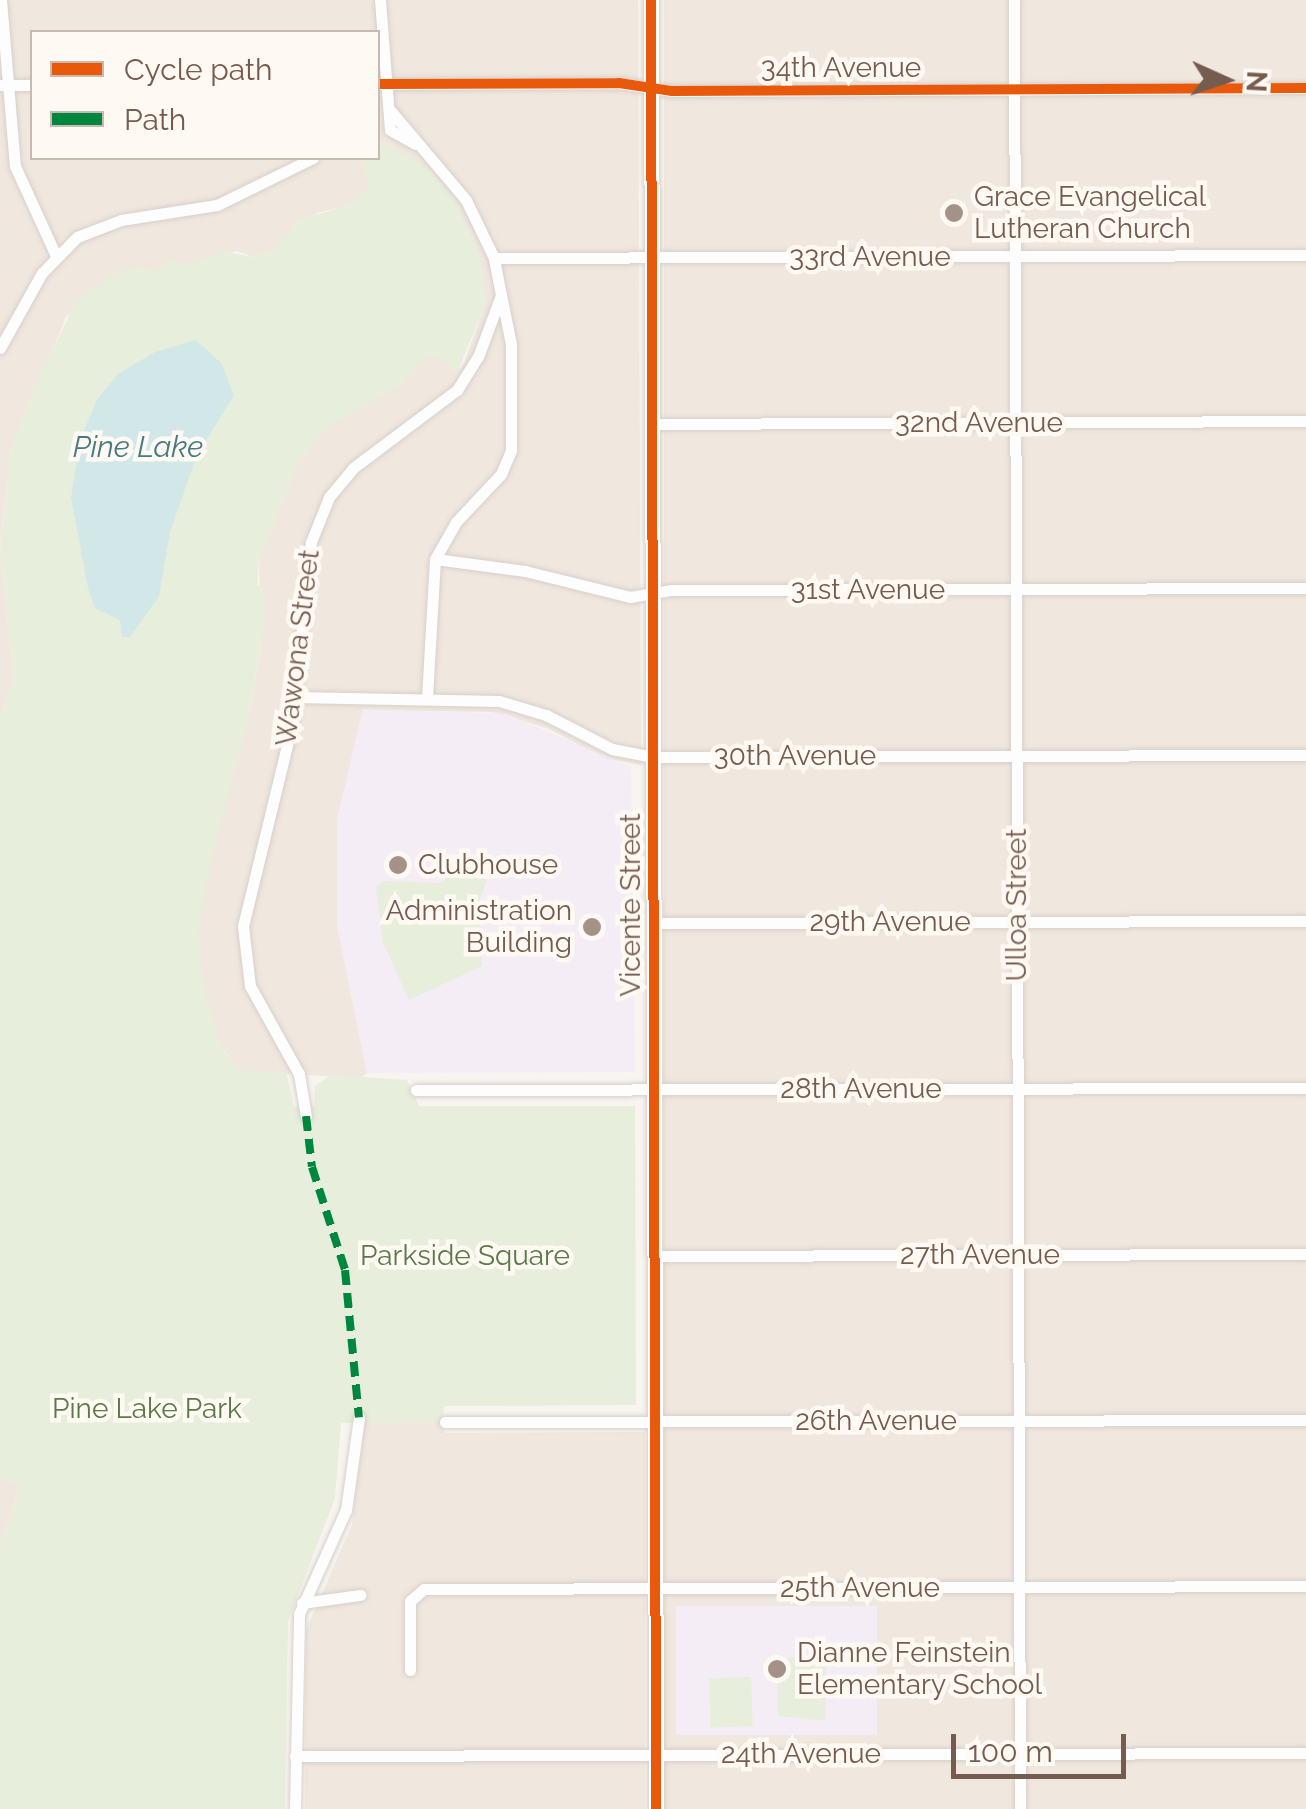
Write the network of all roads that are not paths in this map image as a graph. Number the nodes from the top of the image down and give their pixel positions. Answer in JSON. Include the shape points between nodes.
{"nodes":[{"id":1,"x":2,"y":0,"type":"edge"},
{"id":2,"x":380,"y":0,"type":"edge"},
{"id":3,"x":651,"y":0,"type":"edge"},
{"id":4,"x":1014,"y":0,"type":"edge"},
{"id":5,"x":383,"y":84,"type":"edge"},
{"id":6,"x":4,"y":85,"type":"edge"},
{"id":7,"x":30,"y":85,"type":"edge"},
{"id":8,"x":651,"y":88,"type":"junction"},
{"id":9,"x":1306,"y":88,"type":"edge"},
{"id":10,"x":1015,"y":90,"type":"junction"},
{"id":11,"x":390,"y":110,"type":"junction"},
{"id":12,"x":380,"y":120,"type":"edge"},
{"id":13,"x":308,"y":160,"type":"edge"},
{"id":14,"x":56,"y":256,"type":"junction"},
{"id":15,"x":1015,"y":256,"type":"junction"},
{"id":16,"x":1306,"y":256,"type":"edge"},
{"id":17,"x":494,"y":258,"type":"junction"},
{"id":18,"x":652,"y":258,"type":"junction"},
{"id":19,"x":501,"y":294,"type":"junction"},
{"id":20,"x":0,"y":348,"type":"edge"},
{"id":21,"x":1306,"y":422,"type":"edge"},
{"id":22,"x":1016,"y":423,"type":"junction"},
{"id":23,"x":652,"y":424,"type":"junction"},
{"id":24,"x":435,"y":559,"type":"junction"},
{"id":25,"x":1306,"y":588,"type":"edge"},
{"id":26,"x":1016,"y":589,"type":"junction"},
{"id":27,"x":652,"y":593,"type":"junction"},
{"id":28,"x":295,"y":698,"type":"junction"},
{"id":29,"x":427,"y":698,"type":"junction"},
{"id":30,"x":1306,"y":754,"type":"edge"},
{"id":31,"x":653,"y":756,"type":"junction"},
{"id":32,"x":1017,"y":756,"type":"junction"},
{"id":33,"x":1306,"y":921,"type":"edge"},
{"id":34,"x":1017,"y":922,"type":"junction"},
{"id":35,"x":654,"y":923,"type":"junction"},
{"id":36,"x":1306,"y":1088,"type":"edge"},
{"id":37,"x":1018,"y":1089,"type":"junction"},
{"id":38,"x":416,"y":1090,"type":"dead end"},
{"id":39,"x":654,"y":1090,"type":"junction"},
{"id":40,"x":306,"y":1116,"type":"dead end"},
{"id":41,"x":1306,"y":1254,"type":"edge"},
{"id":42,"x":1018,"y":1255,"type":"junction"},
{"id":43,"x":654,"y":1256,"type":"junction"},
{"id":44,"x":359,"y":1417,"type":"dead end"},
{"id":45,"x":1306,"y":1420,"type":"edge"},
{"id":46,"x":1019,"y":1421,"type":"junction"},
{"id":47,"x":446,"y":1422,"type":"dead end"},
{"id":48,"x":655,"y":1422,"type":"junction"},
{"id":49,"x":1306,"y":1586,"type":"edge"},
{"id":50,"x":1019,"y":1587,"type":"junction"},
{"id":51,"x":655,"y":1588,"type":"junction"},
{"id":52,"x":360,"y":1596,"type":"dead end"},
{"id":53,"x":302,"y":1603,"type":"junction"},
{"id":54,"x":410,"y":1670,"type":"dead end"},
{"id":55,"x":1306,"y":1753,"type":"edge"},
{"id":56,"x":1020,"y":1754,"type":"junction"},
{"id":57,"x":656,"y":1755,"type":"junction"},
{"id":58,"x":295,"y":1756,"type":"junction"},
{"id":59,"x":295,"y":1809,"type":"edge"},
{"id":60,"x":656,"y":1809,"type":"edge"},
{"id":61,"x":1020,"y":1809,"type":"edge"}],
"edges":[{"from":1,"to":6,"type":"street"},
{"from":2,"to":5,"type":"street"},
{"from":3,"to":8,"type":"street","name":"Vicente Street"},
{"from":4,"to":10,"type":"street","name":"Ulloa Street"},
{"from":5,"to":8,"type":"street","name":"34th Avenue"},
{"from":5,"to":11,"type":"street"},
{"from":6,"to":7,"type":"street"},
{"from":6,"to":14,"type":"street","via":[[20,183]]},
{"from":8,"to":10,"type":"street","name":"34th Avenue"},
{"from":8,"to":18,"type":"street","name":"Vicente Street"},
{"from":9,"to":10,"type":"street","name":"34th Avenue"},
{"from":10,"to":15,"type":"street","name":"Ulloa Street"},
{"from":11,"to":12,"type":"street"},
{"from":11,"to":17,"type":"street","via":[[392,134],[415,144],[458,187]]},
{"from":13,"to":14,"type":"street","via":[[217,205],[100,226]]},
{"from":14,"to":20,"type":"street"},
{"from":15,"to":16,"type":"street","name":"33rd Avenue"},
{"from":15,"to":18,"type":"street","name":"33rd Avenue"},
{"from":15,"to":22,"type":"street","name":"Ulloa Street"},
{"from":17,"to":18,"type":"street","name":"33rd Avenue"},
{"from":17,"to":19,"type":"street"},
{"from":18,"to":23,"type":"street","name":"Vicente Street"},
{"from":19,"to":24,"type":"street","via":[[511,344],[509,455]]},
{"from":19,"to":28,"type":"street","name":"Wawona Street","via":[[478,357],[457,390],[428,418],[362,460],[323,508],[308,554]]},
{"from":21,"to":22,"type":"street","name":"32nd Avenue"},
{"from":22,"to":23,"type":"street","name":"32nd Avenue"},
{"from":22,"to":26,"type":"street","name":"Ulloa Street"},
{"from":23,"to":27,"type":"street","name":"Vicente Street"},
{"from":24,"to":27,"type":"street","name":"31st Avenue","via":[[525,571],[624,596]]},
{"from":24,"to":29,"type":"street"},
{"from":25,"to":26,"type":"street","name":"31st Avenue"},
{"from":26,"to":27,"type":"street","name":"31st Avenue"},
{"from":26,"to":32,"type":"street","name":"Ulloa Street"},
{"from":27,"to":31,"type":"street","name":"Vicente Street"},
{"from":28,"to":29,"type":"street","name":"30th Avenue"},
{"from":28,"to":40,"type":"street","name":"Wawona Street","via":[[242,926],[254,998],[299,1074]]},
{"from":29,"to":31,"type":"street","name":"30th Avenue","via":[[511,703],[612,749]]},
{"from":30,"to":32,"type":"street","name":"30th Avenue"},
{"from":31,"to":32,"type":"street","name":"30th Avenue"},
{"from":31,"to":35,"type":"street","name":"Vicente Street"},
{"from":32,"to":34,"type":"street","name":"Ulloa Street"},
{"from":33,"to":34,"type":"street","name":"29th Avenue"},
{"from":34,"to":35,"type":"street","name":"29th Avenue"},
{"from":34,"to":37,"type":"street","name":"Ulloa Street"},
{"from":35,"to":39,"type":"street","name":"Vicente Street"},
{"from":36,"to":37,"type":"street","name":"28th Avenue"},
{"from":37,"to":39,"type":"street","name":"28th Avenue"},
{"from":37,"to":42,"type":"street","name":"Ulloa Street"},
{"from":38,"to":39,"type":"street","name":"28th Avenue"},
{"from":39,"to":43,"type":"street","name":"Vicente Street"},
{"from":41,"to":42,"type":"street","name":"27th Avenue"},
{"from":42,"to":43,"type":"street","name":"27th Avenue"},
{"from":42,"to":46,"type":"street","name":"Ulloa Street"},
{"from":43,"to":48,"type":"street","name":"Vicente Street"},
{"from":44,"to":53,"type":"street","via":[[346,1510]]},
{"from":45,"to":46,"type":"street","name":"26th Avenue"},
{"from":46,"to":48,"type":"street","name":"26th Avenue"},
{"from":46,"to":50,"type":"street","name":"Ulloa Street"},
{"from":47,"to":48,"type":"street","name":"26th Avenue"},
{"from":48,"to":51,"type":"street","name":"Vicente Street"},
{"from":49,"to":50,"type":"street","name":"25th Avenue"},
{"from":50,"to":51,"type":"street","name":"25th Avenue"},
{"from":50,"to":56,"type":"street","name":"Ulloa Street"},
{"from":51,"to":54,"type":"street","name":"25th Avenue","via":[[414,1594]]},
{"from":51,"to":57,"type":"street","name":"Vicente Street"},
{"from":52,"to":53,"type":"street"},
{"from":53,"to":58,"type":"street"},
{"from":55,"to":56,"type":"street","name":"24th Avenue"},
{"from":56,"to":57,"type":"street","name":"24th Avenue"},
{"from":56,"to":61,"type":"street","name":"Ulloa Street"},
{"from":57,"to":58,"type":"street","name":"24th Avenue"},
{"from":57,"to":60,"type":"street","name":"Vicente Street"},
{"from":58,"to":59,"type":"street"}]}
